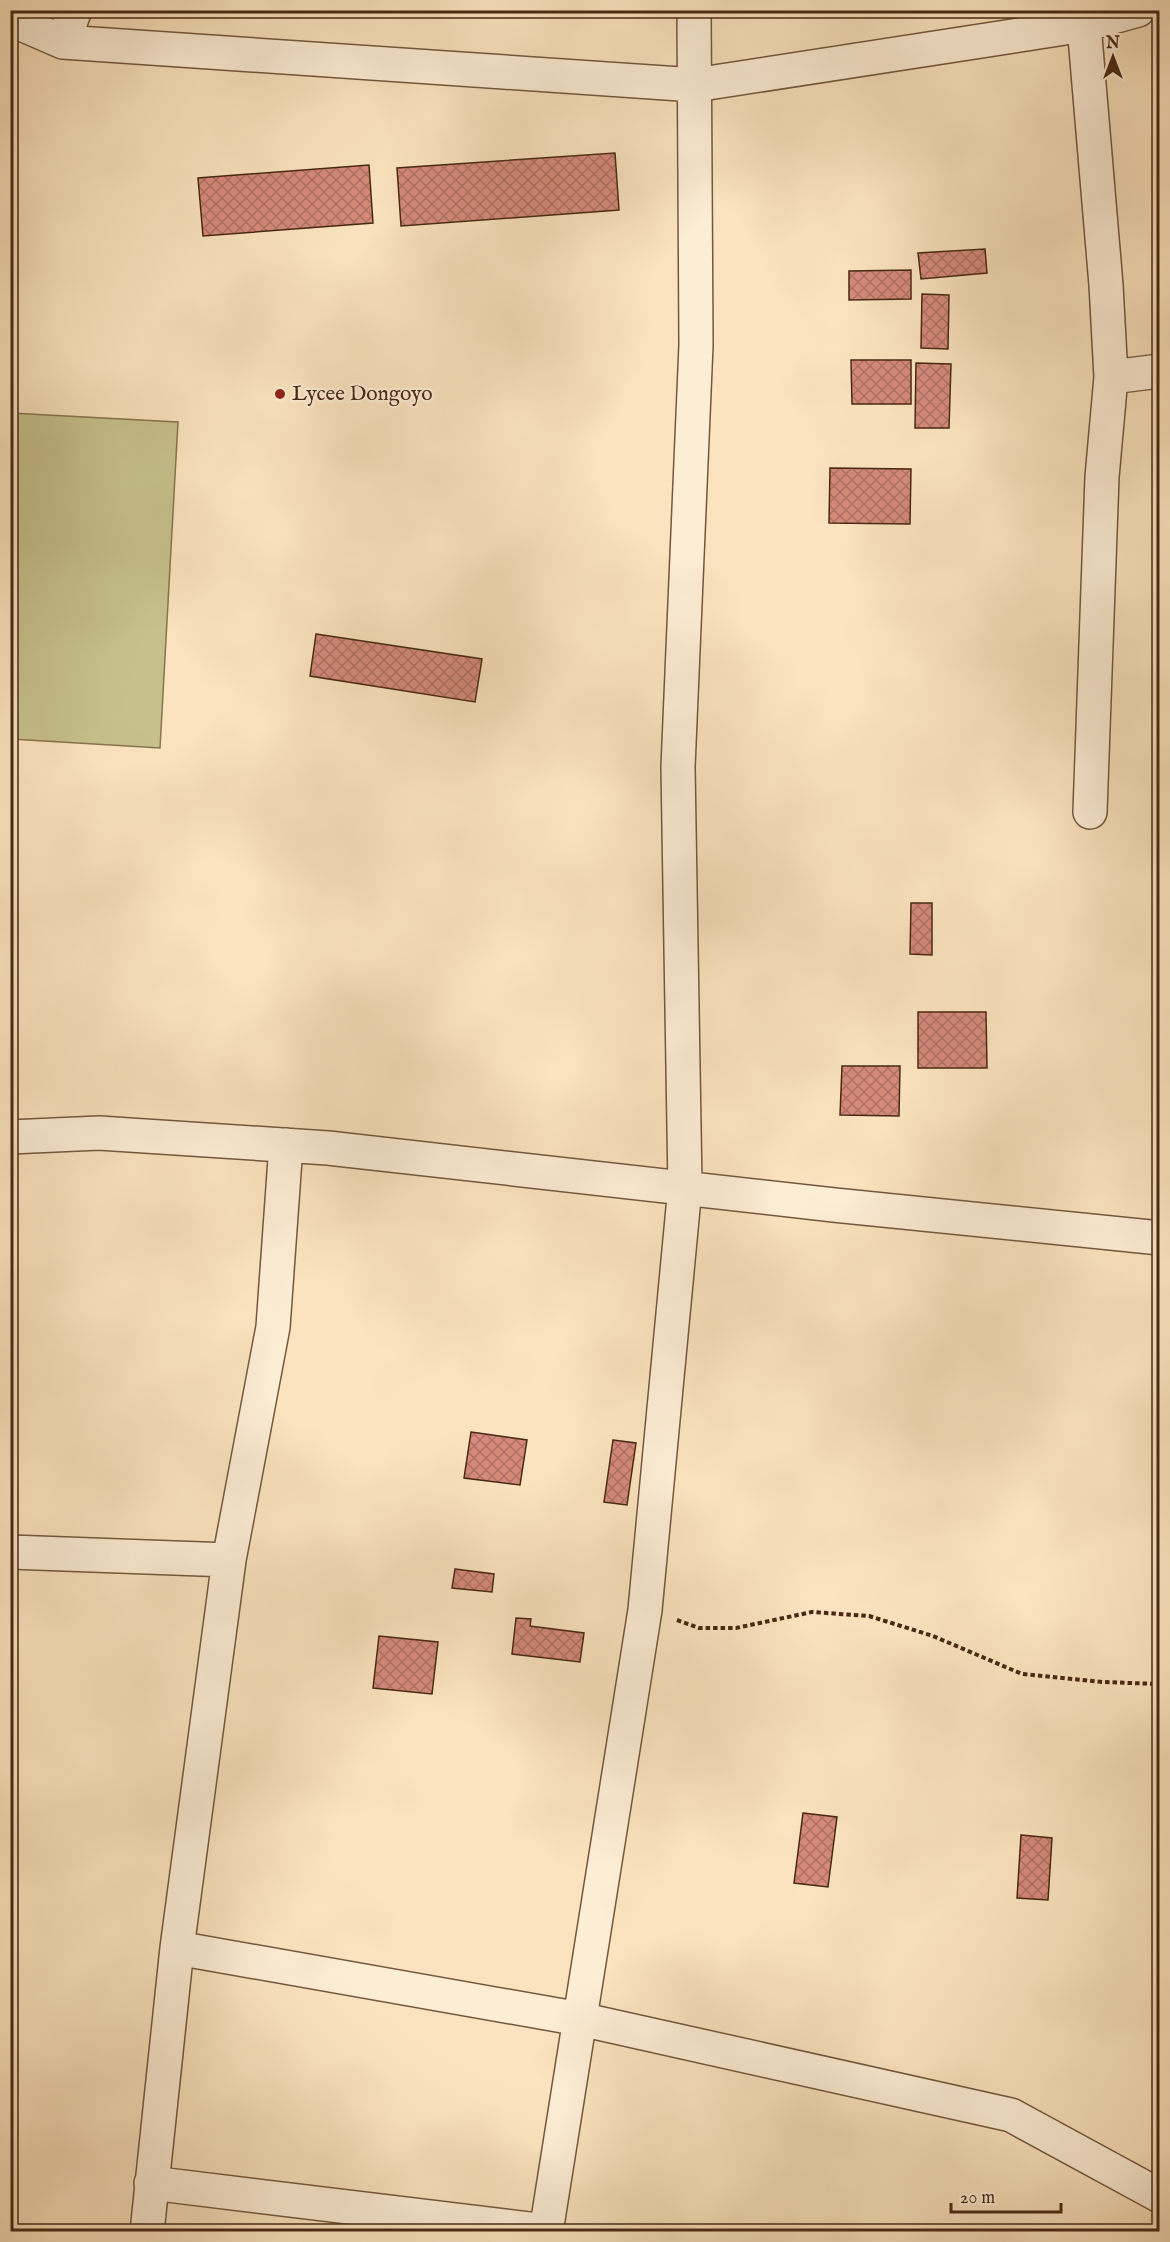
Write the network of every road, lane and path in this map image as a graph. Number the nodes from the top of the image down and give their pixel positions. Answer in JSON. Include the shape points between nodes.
{"nodes":[{"id":1,"x":75,"y":10,"type":"edge"},
{"id":2,"x":694,"y":10,"type":"edge"},
{"id":3,"x":1138,"y":10,"type":"edge"},
{"id":4,"x":10,"y":19,"type":"edge"},
{"id":5,"x":1084,"y":25,"type":"junction"},
{"id":6,"x":63,"y":42,"type":"junction"},
{"id":7,"x":695,"y":85,"type":"junction"},
{"id":8,"x":1160,"y":371,"type":"edge"},
{"id":9,"x":1111,"y":376,"type":"junction"},
{"id":10,"x":1090,"y":812,"type":"dead end"},
{"id":11,"x":10,"y":1137,"type":"edge"},
{"id":12,"x":286,"y":1145,"type":"junction"},
{"id":13,"x":685,"y":1187,"type":"junction"},
{"id":14,"x":1160,"y":1238,"type":"edge"},
{"id":15,"x":10,"y":1552,"type":"edge"},
{"id":16,"x":229,"y":1560,"type":"junction"},
{"id":17,"x":645,"y":1610,"type":"junction"},
{"id":18,"x":1160,"y":1684,"type":"edge"},
{"id":19,"x":177,"y":1948,"type":"junction"},
{"id":20,"x":580,"y":2019,"type":"junction"},
{"id":21,"x":151,"y":2183,"type":"junction"},
{"id":22,"x":1160,"y":2196,"type":"edge"},
{"id":23,"x":546,"y":2231,"type":"edge"},
{"id":24,"x":147,"y":2232,"type":"edge"}],
"edges":[{"from":1,"to":6,"type":"street"},
{"from":2,"to":7,"type":"street"},
{"from":3,"to":5,"type":"street"},
{"from":4,"to":6,"type":"street"},
{"from":5,"to":7,"type":"street"},
{"from":5,"to":9,"type":"street"},
{"from":6,"to":7,"type":"street"},
{"from":7,"to":13,"type":"street","via":[[696,345],[678,768]]},
{"from":8,"to":9,"type":"street"},
{"from":9,"to":10,"type":"street","via":[[1102,477]]},
{"from":11,"to":12,"type":"street","via":[[99,1132]]},
{"from":12,"to":13,"type":"street"},
{"from":12,"to":16,"type":"street","via":[[273,1327]]},
{"from":13,"to":14,"type":"street"},
{"from":13,"to":17,"type":"street"},
{"from":15,"to":16,"type":"street"},
{"from":16,"to":19,"type":"street"},
{"from":17,"to":18,"type":"path","via":[[699,1628],[736,1628],[812,1612],[869,1616],[933,1636],[1022,1674]]},
{"from":17,"to":20,"type":"street"},
{"from":19,"to":20,"type":"street"},
{"from":19,"to":21,"type":"street"},
{"from":20,"to":22,"type":"street","via":[[1011,2115]]},
{"from":20,"to":23,"type":"street"},
{"from":21,"to":23,"type":"street"},
{"from":21,"to":24,"type":"street"}]}
